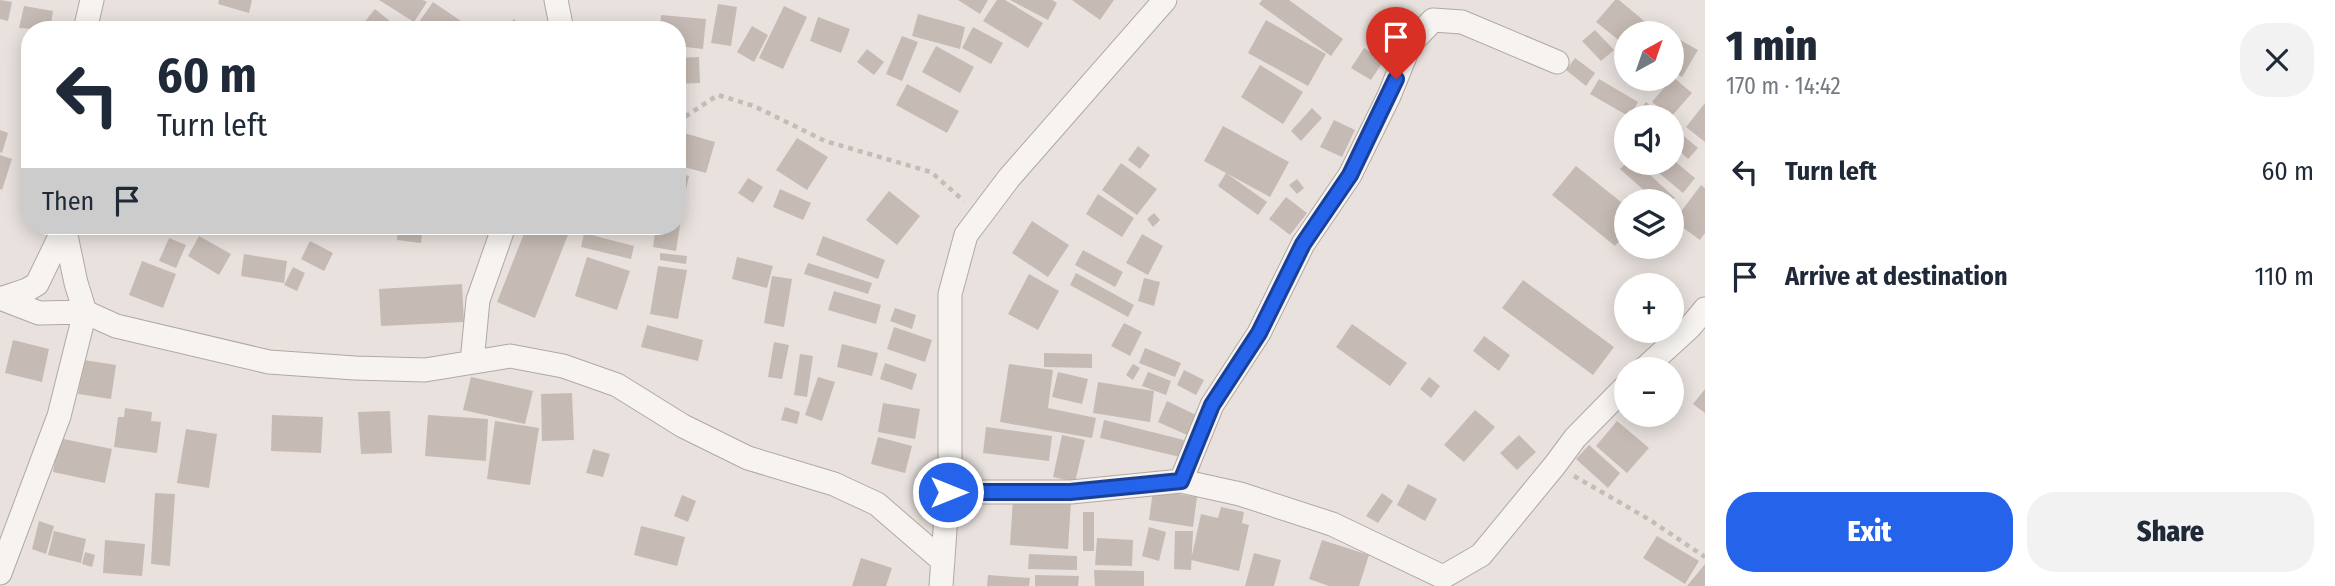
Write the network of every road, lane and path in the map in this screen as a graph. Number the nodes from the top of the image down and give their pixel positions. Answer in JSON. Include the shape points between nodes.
{"nodes":[{"id":1,"x":92,"y":0,"type":"edge"},
{"id":2,"x":556,"y":0,"type":"edge"},
{"id":3,"x":1165,"y":0,"type":"edge"},
{"id":4,"x":87,"y":21,"type":"edge"},
{"id":5,"x":560,"y":21,"type":"edge"},
{"id":6,"x":1556,"y":62,"type":"dead end"},
{"id":7,"x":686,"y":116,"type":"edge"},
{"id":8,"x":980,"y":216,"type":"junction"},
{"id":9,"x":60,"y":235,"type":"edge"},
{"id":10,"x":66,"y":235,"type":"edge"},
{"id":11,"x":501,"y":235,"type":"edge"},
{"id":12,"x":2,"y":298,"type":"edge"},
{"id":13,"x":1705,"y":309,"type":"edge"},
{"id":14,"x":85,"y":313,"type":"junction"},
{"id":15,"x":1657,"y":357,"type":"edge"},
{"id":16,"x":472,"y":362,"type":"junction"},
{"id":17,"x":1614,"y":398,"type":"edge"},
{"id":18,"x":1555,"y":465,"type":"junction"},
{"id":19,"x":1181,"y":481,"type":"junction"},
{"id":20,"x":948,"y":492,"type":"junction"},
{"id":21,"x":1705,"y":557,"type":"edge"},
{"id":22,"x":943,"y":561,"type":"junction"},
{"id":23,"x":0,"y":573,"type":"edge"},
{"id":24,"x":942,"y":586,"type":"edge"}],
"edges":[{"from":1,"to":4,"type":"street"},
{"from":2,"to":5,"type":"street"},
{"from":3,"to":8,"type":"street"},
{"from":6,"to":19,"type":"street","via":[[1462,22],[1433,20],[1410,44],[1350,175],[1303,244],[1259,333],[1212,405]]},
{"from":7,"to":8,"type":"path","via":[[718,95],[754,106],[825,141],[932,172]]},
{"from":8,"to":20,"type":"street","via":[[966,235],[950,294]]},
{"from":9,"to":12,"type":"street","via":[[37,284]]},
{"from":10,"to":14,"type":"street"},
{"from":11,"to":16,"type":"street","via":[[478,300]]},
{"from":12,"to":14,"type":"street","via":[[39,313]]},
{"from":13,"to":15,"type":"street"},
{"from":14,"to":16,"type":"street","via":[[116,326],[269,362],[425,370]]},
{"from":14,"to":23,"type":"street","via":[[59,416]]},
{"from":16,"to":22,"type":"street","via":[[510,356],[563,366],[617,385],[683,426],[748,458],[834,484],[877,504]]},
{"from":17,"to":18,"type":"street"},
{"from":18,"to":19,"type":"street","via":[[1481,555],[1443,577],[1332,524],[1240,494]]},
{"from":18,"to":21,"type":"path"},
{"from":19,"to":20,"type":"street","via":[[1070,492]]},
{"from":20,"to":22,"type":"street"},
{"from":22,"to":24,"type":"street"}]}
